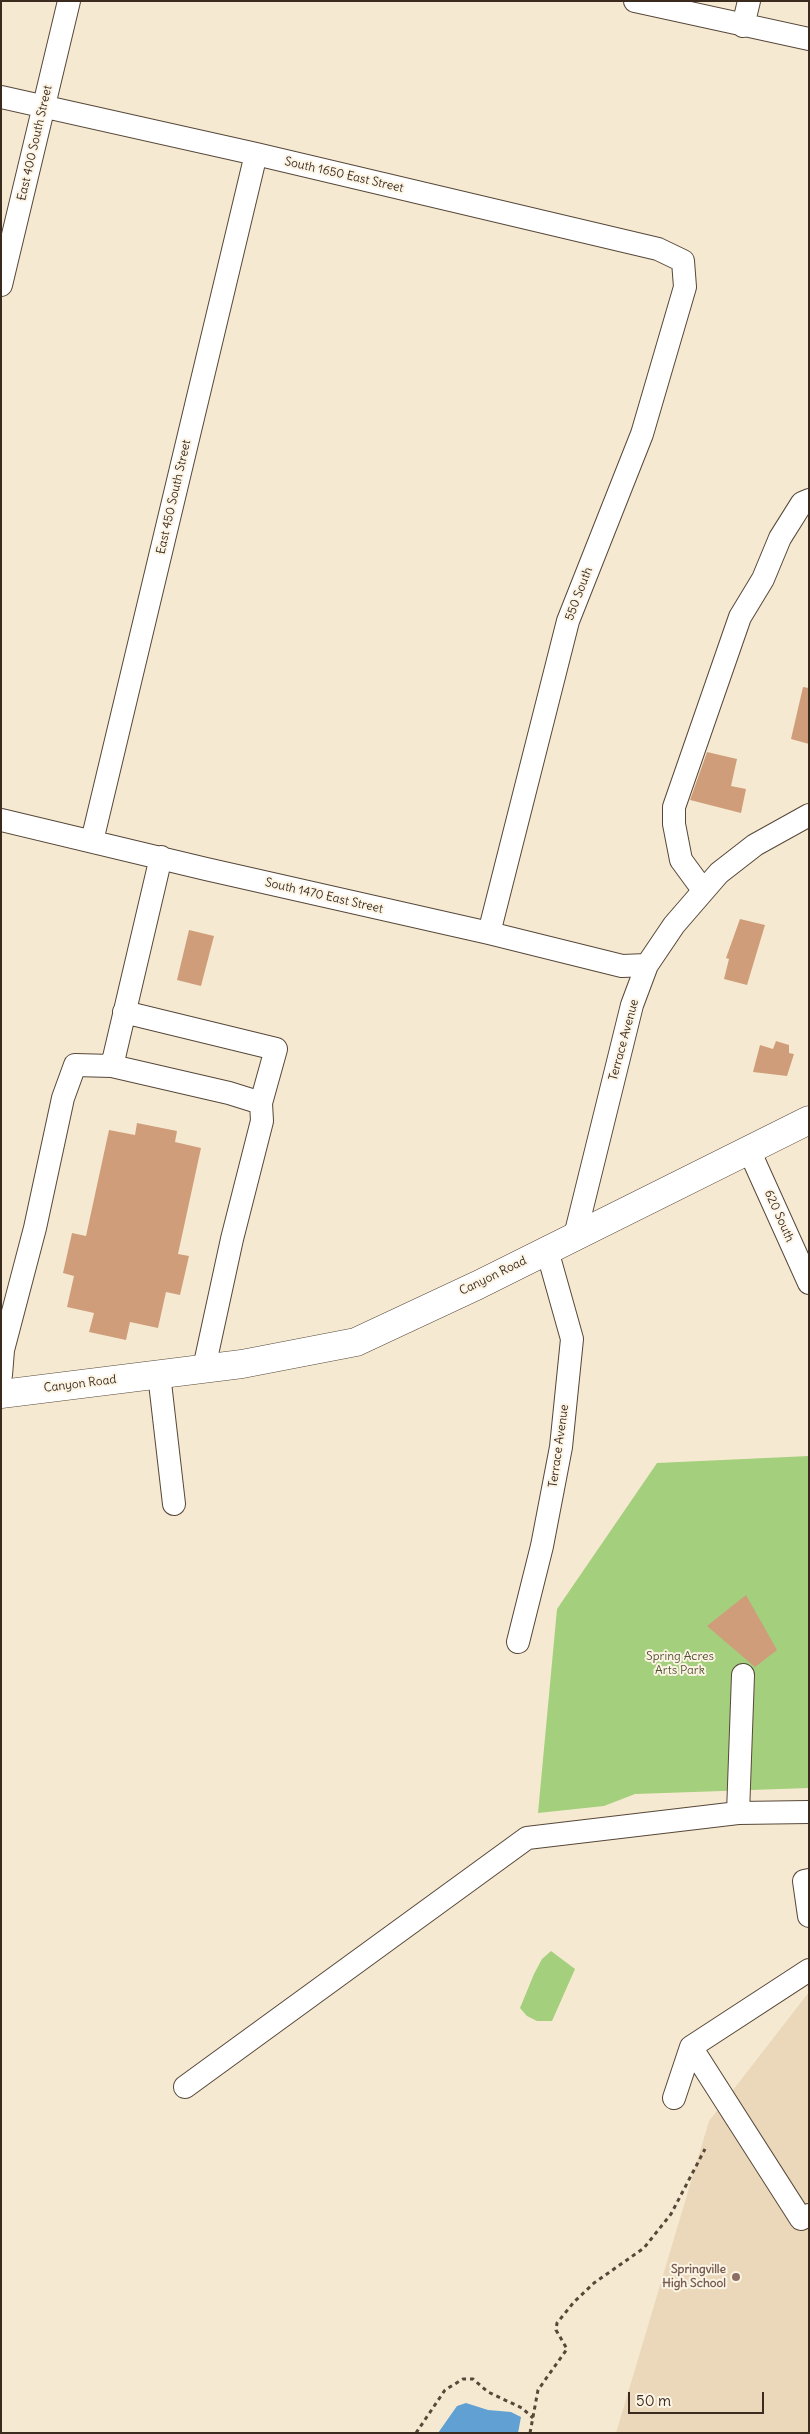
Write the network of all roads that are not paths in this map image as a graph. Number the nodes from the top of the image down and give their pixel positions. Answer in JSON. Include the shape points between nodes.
{"nodes":[{"id":1,"x":69,"y":1,"type":"edge"},
{"id":2,"x":635,"y":1,"type":"edge"},
{"id":3,"x":749,"y":1,"type":"edge"},
{"id":4,"x":743,"y":26,"type":"junction"},
{"id":5,"x":809,"y":39,"type":"edge"},
{"id":6,"x":1,"y":97,"type":"edge"},
{"id":7,"x":43,"y":107,"type":"junction"},
{"id":8,"x":256,"y":154,"type":"junction"},
{"id":9,"x":683,"y":262,"type":"joint"},
{"id":10,"x":1,"y":285,"type":"edge"},
{"id":11,"x":809,"y":500,"type":"edge"},
{"id":12,"x":809,"y":815,"type":"edge"},
{"id":13,"x":1,"y":820,"type":"edge"},
{"id":14,"x":92,"y":841,"type":"junction"},
{"id":15,"x":161,"y":857,"type":"junction"},
{"id":16,"x":703,"y":890,"type":"junction"},
{"id":17,"x":489,"y":932,"type":"junction"},
{"id":18,"x":647,"y":965,"type":"junction"},
{"id":19,"x":124,"y":1012,"type":"junction"},
{"id":20,"x":112,"y":1066,"type":"junction"},
{"id":21,"x":261,"y":1103,"type":"junction"},
{"id":22,"x":809,"y":1120,"type":"edge"},
{"id":23,"x":749,"y":1150,"type":"junction"},
{"id":24,"x":575,"y":1236,"type":"junction"},
{"id":25,"x":547,"y":1250,"type":"junction"},
{"id":26,"x":809,"y":1283,"type":"edge"},
{"id":27,"x":204,"y":1368,"type":"junction"},
{"id":28,"x":159,"y":1374,"type":"junction"},
{"id":29,"x":1,"y":1375,"type":"edge"},
{"id":30,"x":1,"y":1394,"type":"edge"},
{"id":31,"x":174,"y":1504,"type":"dead end"},
{"id":32,"x":518,"y":1642,"type":"dead end"},
{"id":33,"x":743,"y":1675,"type":"dead end"},
{"id":34,"x":809,"y":1812,"type":"edge"},
{"id":35,"x":738,"y":1813,"type":"junction"},
{"id":36,"x":809,"y":1880,"type":"edge"},
{"id":37,"x":809,"y":1916,"type":"edge"},
{"id":38,"x":809,"y":1970,"type":"edge"},
{"id":39,"x":691,"y":2047,"type":"junction"},
{"id":40,"x":185,"y":2086,"type":"dead end"},
{"id":41,"x":674,"y":2098,"type":"dead end"},
{"id":42,"x":809,"y":2215,"type":"edge"}],
"edges":[{"from":1,"to":7,"type":"street","name":"East 400 South Street"},
{"from":2,"to":4,"type":"street"},
{"from":3,"to":4,"type":"street"},
{"from":4,"to":5,"type":"street"},
{"from":6,"to":7,"type":"street","name":"South 1650 East Street"},
{"from":7,"to":8,"type":"street","name":"South 1650 East Street"},
{"from":7,"to":10,"type":"street","name":"East 400 South Street"},
{"from":8,"to":9,"type":"street","name":"South 1650 East Street","via":[[658,249]]},
{"from":8,"to":14,"type":"street","name":"East 450 South Street"},
{"from":9,"to":17,"type":"street","name":"550 South","via":[[685,287],[642,434],[568,621]]},
{"from":11,"to":16,"type":"street","via":[[802,503],[780,538],[763,579],[740,617],[674,807],[681,860]]},
{"from":12,"to":16,"type":"street","name":"Terrace Avenue","via":[[754,845]]},
{"from":13,"to":14,"type":"street","name":"South 1470 East Street"},
{"from":14,"to":15,"type":"street","name":"South 1470 East Street"},
{"from":15,"to":17,"type":"street","name":"South 1470 East Street"},
{"from":15,"to":19,"type":"street"},
{"from":16,"to":18,"type":"street","name":"Terrace Avenue"},
{"from":17,"to":18,"type":"street","name":"South 1470 East Street","via":[[622,966]]},
{"from":18,"to":24,"type":"street","name":"Terrace Avenue","via":[[632,1005]]},
{"from":19,"to":20,"type":"street"},
{"from":19,"to":21,"type":"street","via":[[276,1049]]},
{"from":20,"to":21,"type":"street"},
{"from":20,"to":29,"type":"street","via":[[75,1065],[63,1098],[35,1228],[3,1350]]},
{"from":21,"to":27,"type":"street","via":[[262,1121]]},
{"from":22,"to":23,"type":"main road","name":"Canyon Road"},
{"from":23,"to":24,"type":"main road","name":"Canyon Road"},
{"from":23,"to":26,"type":"street","name":"620 South"},
{"from":24,"to":25,"type":"main road","name":"Canyon Road"},
{"from":25,"to":27,"type":"main road","name":"Canyon Road","via":[[356,1342]]},
{"from":25,"to":32,"type":"street","name":"Terrace Avenue","via":[[572,1339],[562,1447]]},
{"from":27,"to":28,"type":"main road","name":"Canyon Road"},
{"from":28,"to":30,"type":"main road","name":"Canyon Road"},
{"from":28,"to":31,"type":"street"},
{"from":33,"to":35,"type":"street"},
{"from":34,"to":35,"type":"street"},
{"from":35,"to":40,"type":"street","via":[[527,1838]]},
{"from":36,"to":37,"type":"street","via":[[804,1881]]},
{"from":38,"to":39,"type":"street"},
{"from":39,"to":41,"type":"street"},
{"from":39,"to":42,"type":"street","via":[[801,2219]]}]}
